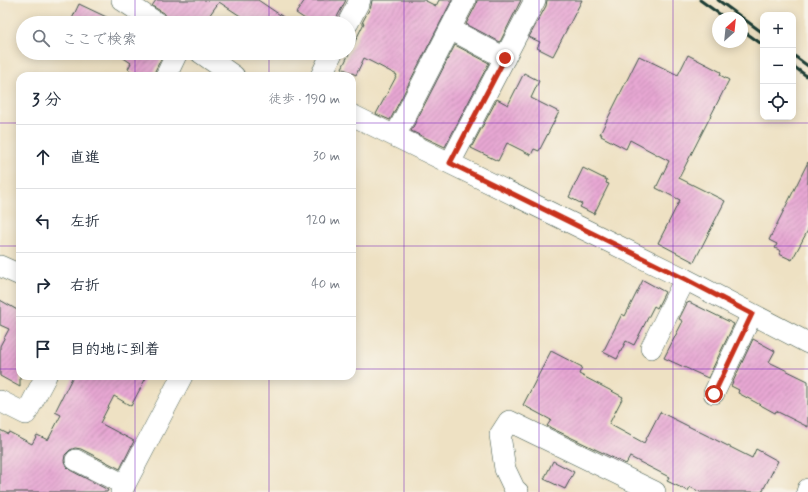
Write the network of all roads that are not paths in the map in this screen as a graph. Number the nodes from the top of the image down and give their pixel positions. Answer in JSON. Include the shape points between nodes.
{"nodes":[{"id":1,"x":122,"y":0,"type":"edge"},
{"id":2,"x":360,"y":0,"type":"edge"},
{"id":3,"x":465,"y":0,"type":"edge"},
{"id":4,"x":535,"y":0,"type":"edge"},
{"id":5,"x":146,"y":16,"type":"edge"},
{"id":6,"x":352,"y":16,"type":"edge"},
{"id":7,"x":450,"y":30,"type":"junction"},
{"id":8,"x":505,"y":58,"type":"junction"},
{"id":9,"x":174,"y":60,"type":"edge"},
{"id":10,"x":211,"y":60,"type":"edge"},
{"id":11,"x":329,"y":60,"type":"edge"},
{"id":12,"x":168,"y":72,"type":"edge"},
{"id":13,"x":228,"y":72,"type":"edge"},
{"id":14,"x":323,"y":72,"type":"edge"},
{"id":15,"x":356,"y":117,"type":"edge"},
{"id":16,"x":395,"y":136,"type":"junction"},
{"id":17,"x":450,"y":163,"type":"junction"},
{"id":18,"x":0,"y":266,"type":"edge"},
{"id":19,"x":16,"y":273,"type":"edge"},
{"id":20,"x":685,"y":279,"type":"junction"},
{"id":21,"x":752,"y":314,"type":"junction"},
{"id":22,"x":808,"y":343,"type":"edge"},
{"id":23,"x":651,"y":348,"type":"dead end"},
{"id":24,"x":44,"y":380,"type":"edge"},
{"id":25,"x":180,"y":380,"type":"edge"},
{"id":26,"x":714,"y":394,"type":"dead end"},
{"id":27,"x":0,"y":401,"type":"edge"},
{"id":28,"x":76,"y":460,"type":"dead end"},
{"id":29,"x":123,"y":489,"type":"edge"},
{"id":30,"x":808,"y":489,"type":"edge"},
{"id":31,"x":518,"y":492,"type":"edge"},
{"id":32,"x":655,"y":492,"type":"edge"},
{"id":33,"x":807,"y":492,"type":"edge"}],
"edges":[{"from":1,"to":5,"type":"street"},
{"from":2,"to":6,"type":"street"},
{"from":3,"to":7,"type":"street"},
{"from":4,"to":8,"type":"street"},
{"from":7,"to":8,"type":"street"},
{"from":7,"to":16,"type":"street"},
{"from":8,"to":17,"type":"street"},
{"from":9,"to":12,"type":"street"},
{"from":10,"to":13,"type":"street"},
{"from":11,"to":14,"type":"street"},
{"from":15,"to":16,"type":"street"},
{"from":16,"to":17,"type":"street"},
{"from":17,"to":20,"type":"street"},
{"from":18,"to":19,"type":"street"},
{"from":20,"to":21,"type":"street"},
{"from":20,"to":23,"type":"street"},
{"from":21,"to":22,"type":"street"},
{"from":21,"to":26,"type":"street"},
{"from":24,"to":27,"type":"street","via":[[26,414]]},
{"from":25,"to":29,"type":"street"},
{"from":28,"to":29,"type":"street"},
{"from":30,"to":33,"type":"street"},
{"from":31,"to":32,"type":"street","via":[[505,469],[500,435],[509,421]]}]}
